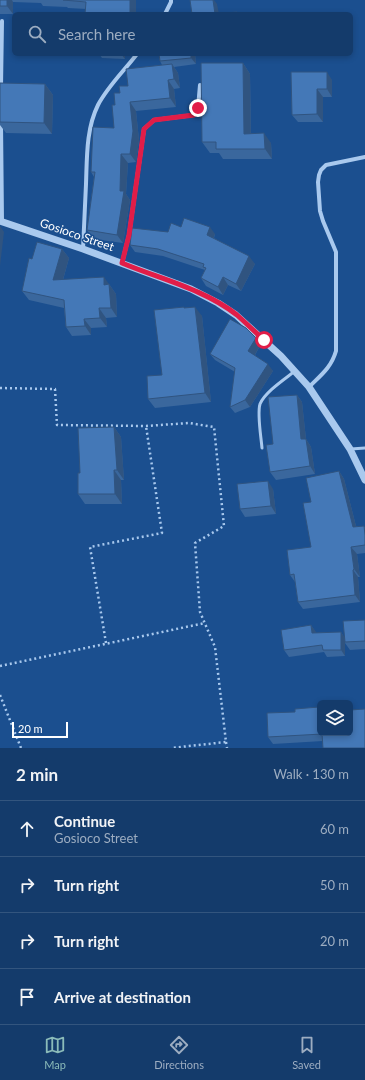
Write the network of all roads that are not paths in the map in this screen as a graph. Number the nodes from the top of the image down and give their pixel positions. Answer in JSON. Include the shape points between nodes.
{"nodes":[{"id":1,"x":171,"y":0,"type":"edge"},
{"id":2,"x":166,"y":12,"type":"edge"},
{"id":3,"x":2,"y":21,"type":"dead end"},
{"id":4,"x":136,"y":56,"type":"edge"},
{"id":5,"x":200,"y":85,"type":"edge"},
{"id":6,"x":1,"y":90,"type":"edge"},
{"id":7,"x":1,"y":114,"type":"edge"},
{"id":8,"x":365,"y":158,"type":"edge"},
{"id":9,"x":1,"y":222,"type":"edge"},
{"id":10,"x":83,"y":249,"type":"junction"},
{"id":11,"x":122,"y":263,"type":"junction"},
{"id":12,"x":295,"y":371,"type":"junction"},
{"id":13,"x":309,"y":387,"type":"junction"},
{"id":14,"x":262,"y":448,"type":"dead end"},
{"id":15,"x":365,"y":448,"type":"edge"},
{"id":16,"x":350,"y":449,"type":"junction"},
{"id":17,"x":365,"y":480,"type":"edge"}],
"edges":[{"from":1,"to":2,"type":"street"},
{"from":3,"to":6,"type":"street"},
{"from":4,"to":10,"type":"street","via":[[107,90],[91,122]]},
{"from":5,"to":11,"type":"street","via":[[198,108],[194,115],[154,120],[144,129],[129,235]]},
{"from":7,"to":9,"type":"street"},
{"from":8,"to":13,"type":"street","via":[[326,165],[319,175],[320,211],[336,252],[336,351],[328,368]]},
{"from":9,"to":10,"type":"street","name":"Gosioco Street"},
{"from":10,"to":11,"type":"street","name":"Gosioco Street"},
{"from":11,"to":12,"type":"street","name":"Gosioco Street","via":[[191,289],[236,314]]},
{"from":12,"to":13,"type":"street","name":"Gosioco Street"},
{"from":12,"to":14,"type":"lane","via":[[260,403]]},
{"from":13,"to":16,"type":"street","name":"Gosioco Street"},
{"from":15,"to":16,"type":"lane"},
{"from":16,"to":17,"type":"street","name":"Gosioco Street"}]}
